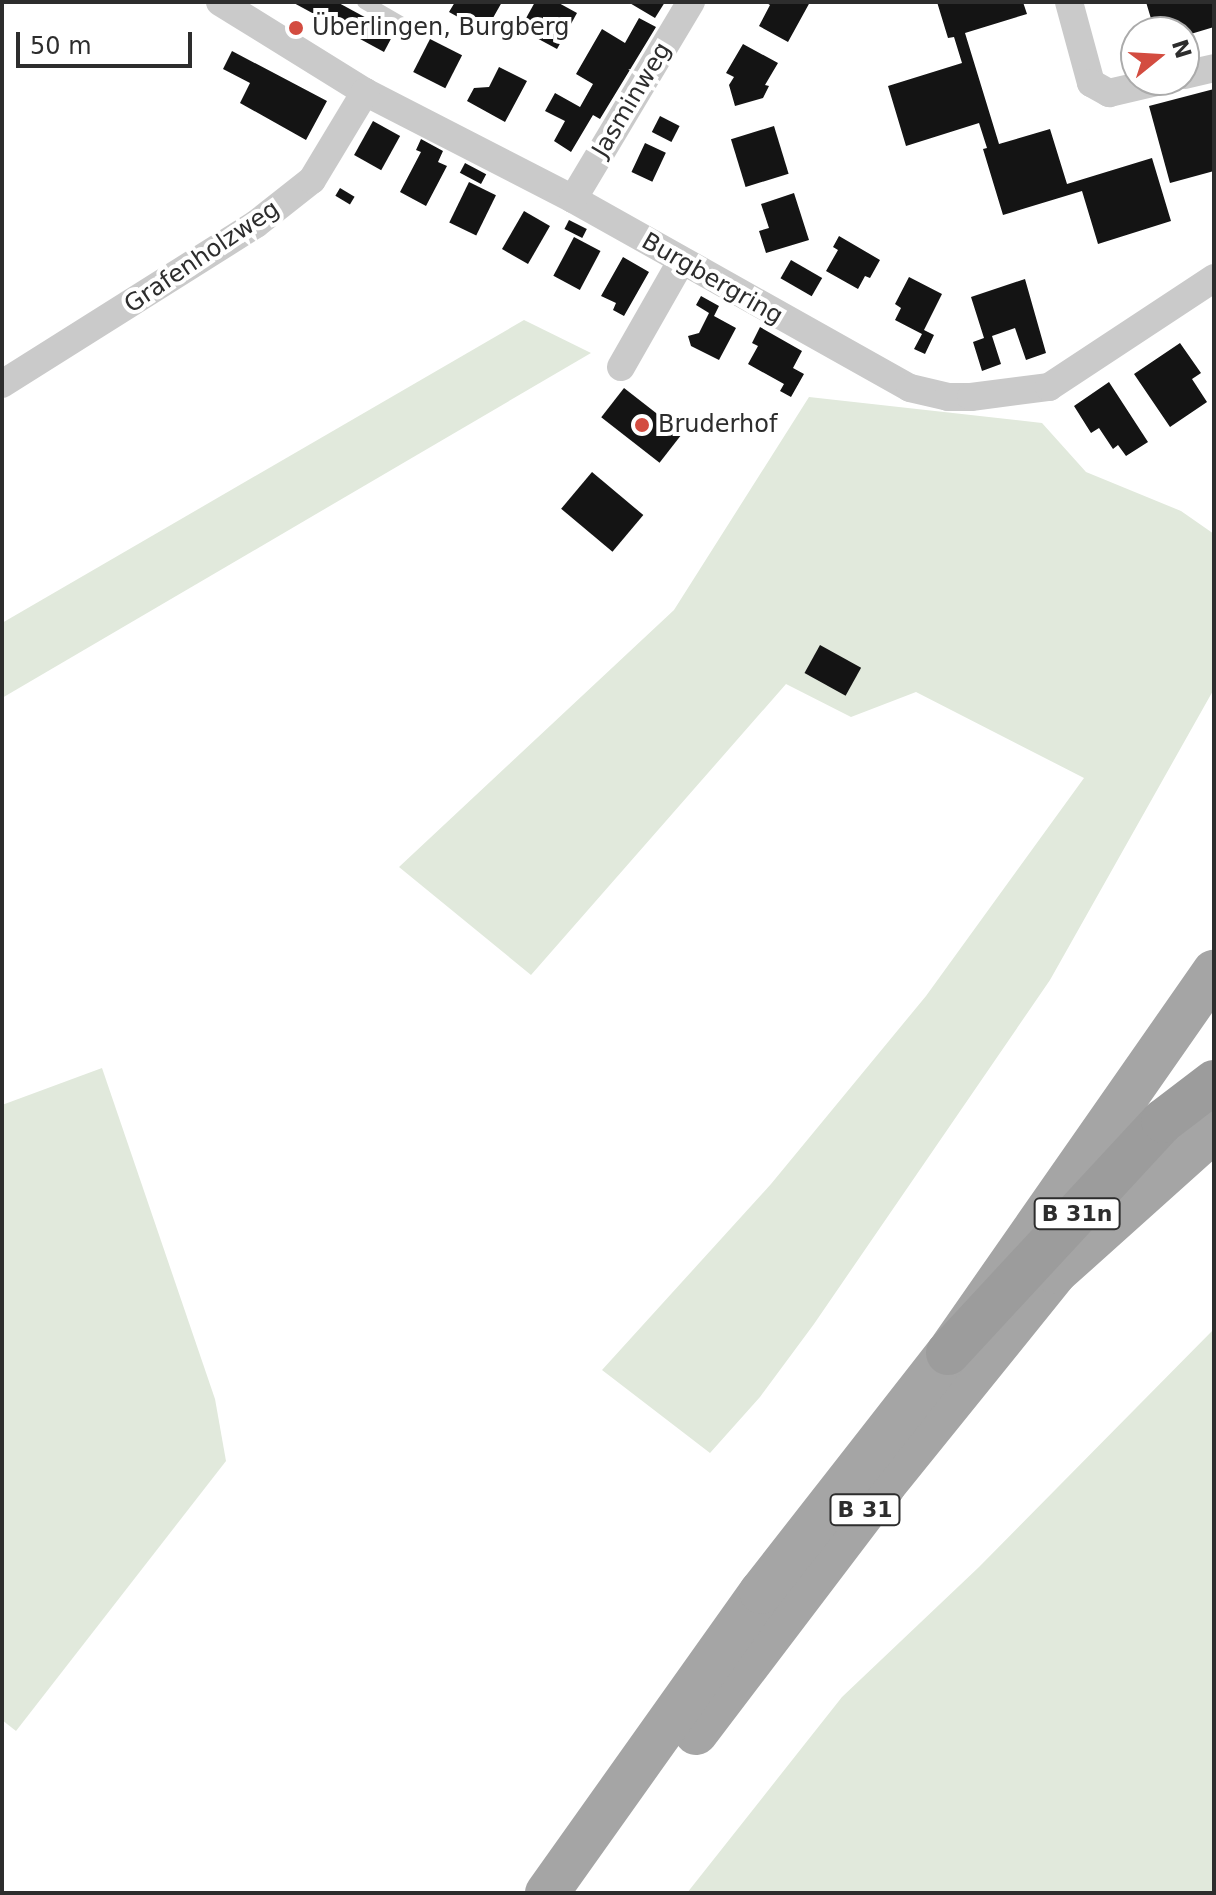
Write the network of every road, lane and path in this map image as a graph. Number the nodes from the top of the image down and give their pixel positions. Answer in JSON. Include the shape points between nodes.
{"nodes":[{"id":1,"x":364,"y":2,"type":"edge"},
{"id":2,"x":691,"y":2,"type":"edge"},
{"id":3,"x":1069,"y":2,"type":"edge"},
{"id":4,"x":228,"y":4,"type":"edge"},
{"id":5,"x":409,"y":28,"type":"dead end"},
{"id":6,"x":1120,"y":90,"type":"edge"},
{"id":7,"x":365,"y":92,"type":"junction"},
{"id":8,"x":573,"y":199,"type":"junction"},
{"id":9,"x":681,"y":262,"type":"junction"},
{"id":10,"x":1214,"y":278,"type":"edge"},
{"id":11,"x":621,"y":367,"type":"dead end"},
{"id":12,"x":2,"y":384,"type":"edge"},
{"id":13,"x":1214,"y":972,"type":"edge"},
{"id":14,"x":1214,"y":1082,"type":"edge"},
{"id":15,"x":1214,"y":1095,"type":"edge"},
{"id":16,"x":1214,"y":1130,"type":"edge"},
{"id":17,"x":1056,"y":1272,"type":"junction"},
{"id":18,"x":948,"y":1353,"type":"junction"},
{"id":19,"x":547,"y":1893,"type":"edge"},
{"id":20,"x":579,"y":1893,"type":"edge"}],
"edges":[{"from":1,"to":5,"type":"lane"},
{"from":2,"to":8,"type":"street","name":"Jasminweg"},
{"from":3,"to":6,"type":"street","via":[[1091,83],[1109,93]]},
{"from":4,"to":7,"type":"street","name":"Burgbergring"},
{"from":7,"to":8,"type":"street","name":"Burgbergring"},
{"from":7,"to":12,"type":"street","name":"Grafenholzweg","via":[[312,180],[256,224]]},
{"from":8,"to":9,"type":"street","name":"Burgbergring"},
{"from":9,"to":10,"type":"street","name":"Burgbergring","via":[[910,388],[948,397],[999,396],[1049,387]]},
{"from":9,"to":11,"type":"street"},
{"from":13,"to":18,"type":"main road","number":"B 31"},
{"from":14,"to":18,"type":"highway","number":"B 31n","via":[[1163,1121]]},
{"from":15,"to":17,"type":"highway","number":"B 31n"},
{"from":16,"to":17,"type":"main road","number":"B 31"},
{"from":17,"to":20,"type":"main road","number":"B 31","via":[[884,1485]]},
{"from":18,"to":19,"type":"main road","number":"B 31","via":[[761,1592]]}]}
